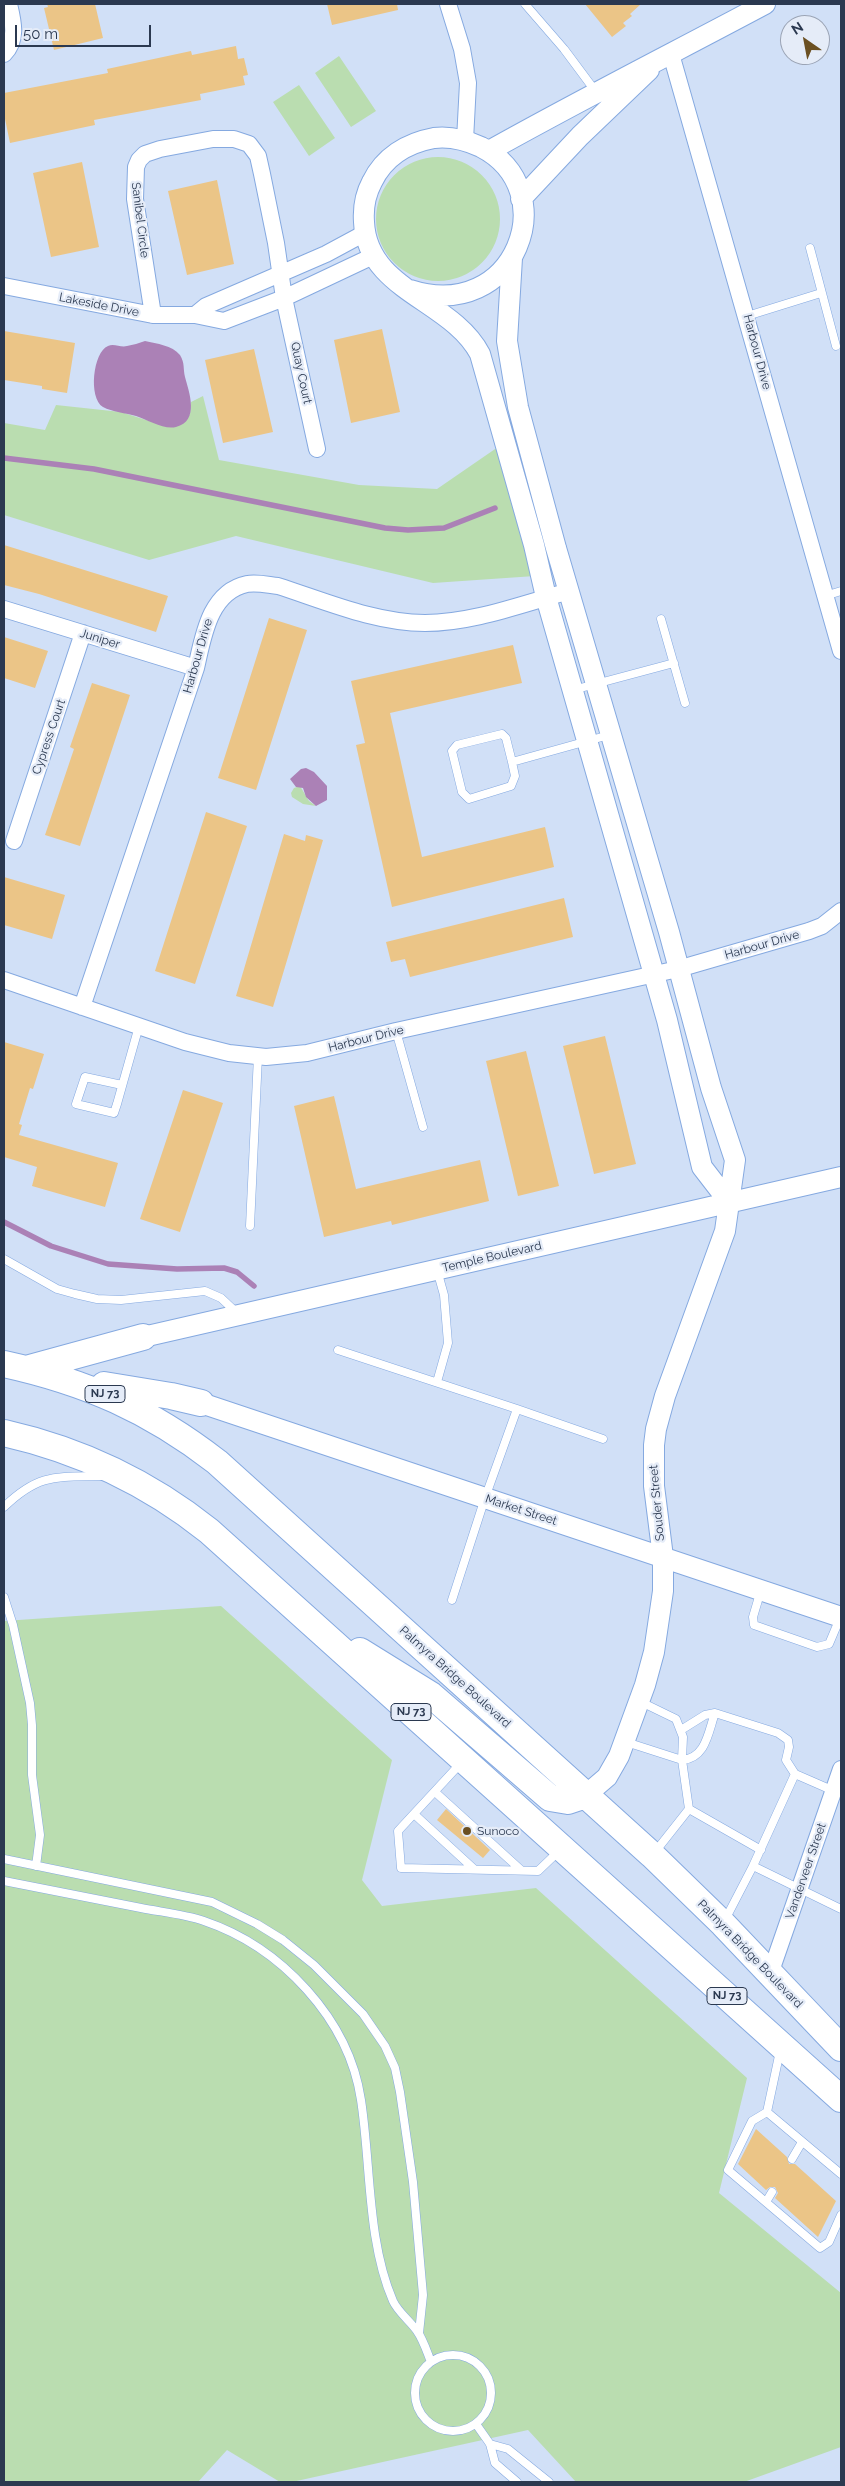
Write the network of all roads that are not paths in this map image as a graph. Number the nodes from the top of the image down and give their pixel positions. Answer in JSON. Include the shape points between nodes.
{"nodes":[{"id":1,"x":9,"y":4,"type":"edge"},
{"id":2,"x":448,"y":4,"type":"edge"},
{"id":3,"x":525,"y":4,"type":"edge"},
{"id":4,"x":765,"y":4,"type":"edge"},
{"id":5,"x":4,"y":54,"type":"edge"},
{"id":6,"x":663,"y":59,"type":"junction"},
{"id":7,"x":596,"y":92,"type":"junction"},
{"id":8,"x":465,"y":140,"type":"junction"},
{"id":9,"x":489,"y":151,"type":"junction"},
{"id":10,"x":521,"y":199,"type":"junction"},
{"id":11,"x":365,"y":232,"type":"junction"},
{"id":12,"x":810,"y":248,"type":"dead end"},
{"id":13,"x":374,"y":256,"type":"junction"},
{"id":14,"x":512,"y":258,"type":"junction"},
{"id":15,"x":281,"y":274,"type":"junction"},
{"id":16,"x":4,"y":286,"type":"edge"},
{"id":17,"x":410,"y":290,"type":"junction"},
{"id":18,"x":822,"y":292,"type":"junction"},
{"id":19,"x":284,"y":298,"type":"junction"},
{"id":20,"x":153,"y":315,"type":"junction"},
{"id":21,"x":195,"y":315,"type":"junction"},
{"id":22,"x":747,"y":316,"type":"junction"},
{"id":23,"x":836,"y":346,"type":"dead end"},
{"id":24,"x":517,"y":404,"type":"junction"},
{"id":25,"x":496,"y":410,"type":"junction"},
{"id":26,"x":317,"y":449,"type":"dead end"},
{"id":27,"x":570,"y":591,"type":"junction"},
{"id":28,"x":833,"y":593,"type":"edge"},
{"id":29,"x":546,"y":597,"type":"junction"},
{"id":30,"x":4,"y":609,"type":"edge"},
{"id":31,"x":661,"y":619,"type":"dead end"},
{"id":32,"x":83,"y":634,"type":"junction"},
{"id":33,"x":841,"y":651,"type":"edge"},
{"id":34,"x":674,"y":662,"type":"junction"},
{"id":35,"x":196,"y":668,"type":"junction"},
{"id":36,"x":597,"y":684,"type":"junction"},
{"id":37,"x":573,"y":690,"type":"junction"},
{"id":38,"x":685,"y":703,"type":"dead end"},
{"id":39,"x":611,"y":735,"type":"junction"},
{"id":40,"x":588,"y":741,"type":"junction"},
{"id":41,"x":512,"y":762,"type":"junction"},
{"id":42,"x":14,"y":841,"type":"dead end"},
{"id":43,"x":841,"y":911,"type":"edge"},
{"id":44,"x":678,"y":969,"type":"junction"},
{"id":45,"x":652,"y":973,"type":"junction"},
{"id":46,"x":4,"y":980,"type":"edge"},
{"id":47,"x":82,"y":1007,"type":"junction"},
{"id":48,"x":138,"y":1026,"type":"junction"},
{"id":49,"x":396,"y":1031,"type":"junction"},
{"id":50,"x":258,"y":1056,"type":"junction"},
{"id":51,"x":122,"y":1085,"type":"junction"},
{"id":52,"x":711,"y":1088,"type":"junction"},
{"id":53,"x":685,"y":1095,"type":"junction"},
{"id":54,"x":424,"y":1127,"type":"dead end"},
{"id":55,"x":841,"y":1177,"type":"edge"},
{"id":56,"x":729,"y":1202,"type":"junction"},
{"id":57,"x":250,"y":1226,"type":"dead end"},
{"id":58,"x":4,"y":1259,"type":"edge"},
{"id":59,"x":437,"y":1270,"type":"junction"},
{"id":60,"x":240,"y":1315,"type":"junction"},
{"id":61,"x":143,"y":1337,"type":"joint"},
{"id":62,"x":338,"y":1350,"type":"dead end"},
{"id":63,"x":15,"y":1366,"type":"edge"},
{"id":64,"x":72,"y":1382,"type":"junction"},
{"id":65,"x":437,"y":1382,"type":"junction"},
{"id":66,"x":201,"y":1403,"type":"joint"},
{"id":67,"x":517,"y":1409,"type":"junction"},
{"id":68,"x":4,"y":1433,"type":"edge"},
{"id":69,"x":603,"y":1439,"type":"dead end"},
{"id":70,"x":122,"y":1476,"type":"junction"},
{"id":71,"x":485,"y":1498,"type":"junction"},
{"id":72,"x":4,"y":1507,"type":"edge"},
{"id":73,"x":663,"y":1557,"type":"junction"},
{"id":74,"x":761,"y":1590,"type":"junction"},
{"id":75,"x":4,"y":1597,"type":"edge"},
{"id":76,"x":452,"y":1600,"type":"dead end"},
{"id":77,"x":841,"y":1617,"type":"edge"},
{"id":78,"x":308,"y":1620,"type":"junction"},
{"id":79,"x":639,"y":1701,"type":"junction"},
{"id":80,"x":715,"y":1713,"type":"junction"},
{"id":81,"x":680,"y":1730,"type":"junction"},
{"id":82,"x":624,"y":1741,"type":"junction"},
{"id":83,"x":464,"y":1760,"type":"junction"},
{"id":84,"x":682,"y":1760,"type":"junction"},
{"id":85,"x":841,"y":1769,"type":"edge"},
{"id":86,"x":795,"y":1774,"type":"junction"},
{"id":87,"x":834,"y":1790,"type":"junction"},
{"id":88,"x":435,"y":1792,"type":"junction"},
{"id":89,"x":586,"y":1795,"type":"junction"},
{"id":90,"x":689,"y":1809,"type":"junction"},
{"id":91,"x":414,"y":1814,"type":"junction"},
{"id":92,"x":561,"y":1849,"type":"junction"},
{"id":93,"x":761,"y":1850,"type":"junction"},
{"id":94,"x":652,"y":1855,"type":"junction"},
{"id":95,"x":4,"y":1860,"type":"edge"},
{"id":96,"x":36,"y":1866,"type":"junction"},
{"id":97,"x":753,"y":1866,"type":"junction"},
{"id":98,"x":474,"y":1869,"type":"junction"},
{"id":99,"x":521,"y":1870,"type":"junction"},
{"id":100,"x":4,"y":1881,"type":"edge"},
{"id":101,"x":799,"y":1890,"type":"junction"},
{"id":102,"x":841,"y":1909,"type":"edge"},
{"id":103,"x":723,"y":1924,"type":"junction"},
{"id":104,"x":770,"y":1974,"type":"junction"},
{"id":105,"x":781,"y":2044,"type":"junction"},
{"id":106,"x":841,"y":2048,"type":"edge"},
{"id":107,"x":841,"y":2098,"type":"edge"},
{"id":108,"x":768,"y":2112,"type":"junction"},
{"id":109,"x":802,"y":2142,"type":"junction"},
{"id":110,"x":792,"y":2158,"type":"dead end"},
{"id":111,"x":841,"y":2174,"type":"edge"},
{"id":112,"x":772,"y":2192,"type":"dead end"},
{"id":113,"x":766,"y":2202,"type":"junction"},
{"id":114,"x":841,"y":2215,"type":"edge"},
{"id":115,"x":419,"y":2333,"type":"junction"},
{"id":116,"x":431,"y":2362,"type":"junction"},
{"id":117,"x":476,"y":2424,"type":"junction"},
{"id":118,"x":490,"y":2444,"type":"junction"},
{"id":119,"x":517,"y":2482,"type":"edge"},
{"id":120,"x":549,"y":2482,"type":"edge"}],
"edges":[{"from":1,"to":5,"type":"street","via":[[14,36]]},
{"from":2,"to":8,"type":"street","via":[[467,78]]},
{"from":3,"to":7,"type":"lane"},
{"from":4,"to":6,"type":"street"},
{"from":6,"to":7,"type":"street"},
{"from":6,"to":10,"type":"street","via":[[580,136]]},
{"from":6,"to":22,"type":"street","name":"Harbour Drive"},
{"from":7,"to":9,"type":"street"},
{"from":8,"to":9,"type":"street"},
{"from":8,"to":11,"type":"street","via":[[440,137],[421,140],[391,157],[380,169],[366,197]]},
{"from":9,"to":10,"type":"street","via":[[511,175]]},
{"from":10,"to":14,"type":"street","via":[[523,225]]},
{"from":11,"to":13,"type":"street"},
{"from":11,"to":15,"type":"street"},
{"from":12,"to":18,"type":"lane"},
{"from":13,"to":17,"type":"street","via":[[389,276]]},
{"from":13,"to":19,"type":"street","name":"Lakeside Drive"},
{"from":14,"to":17,"type":"street","via":[[490,282],[460,295],[428,296]]},
{"from":14,"to":24,"type":"street","via":[[507,341]]},
{"from":15,"to":19,"type":"street","name":"Sanibel Circle"},
{"from":15,"to":20,"type":"street","name":"Sanibel Circle","via":[[258,156],[249,144],[234,139],[213,139],[153,151],[145,154],[136,167],[134,187]]},
{"from":15,"to":21,"type":"street","via":[[206,306]]},
{"from":16,"to":20,"type":"street","name":"Lakeside Drive"},
{"from":17,"to":25,"type":"street","via":[[463,332],[477,348]]},
{"from":18,"to":22,"type":"lane"},
{"from":18,"to":23,"type":"lane"},
{"from":19,"to":21,"type":"street","name":"Lakeside Drive","via":[[224,321]]},
{"from":19,"to":26,"type":"street","name":"Quay Court"},
{"from":20,"to":21,"type":"street","name":"Lakeside Drive"},
{"from":22,"to":28,"type":"street","name":"Harbour Drive"},
{"from":24,"to":25,"type":"street"},
{"from":24,"to":27,"type":"street"},
{"from":25,"to":29,"type":"street"},
{"from":27,"to":29,"type":"street","name":"Harbour Drive"},
{"from":27,"to":36,"type":"street"},
{"from":28,"to":33,"type":"street","name":"Harbour Drive"},
{"from":29,"to":35,"type":"street","name":"Harbour Drive","via":[[472,617],[426,623],[393,620],[278,586],[248,584],[227,596],[211,614]]},
{"from":29,"to":37,"type":"street"},
{"from":30,"to":32,"type":"street","name":"Juniper"},
{"from":31,"to":34,"type":"lane"},
{"from":32,"to":35,"type":"street","name":"Juniper"},
{"from":32,"to":42,"type":"street","name":"Cypress Court"},
{"from":34,"to":36,"type":"lane"},
{"from":34,"to":38,"type":"lane"},
{"from":35,"to":47,"type":"street","name":"Harbour Drive"},
{"from":36,"to":37,"type":"lane"},
{"from":36,"to":39,"type":"street"},
{"from":37,"to":40,"type":"street"},
{"from":39,"to":40,"type":"lane"},
{"from":39,"to":44,"type":"street"},
{"from":40,"to":41,"type":"lane"},
{"from":40,"to":45,"type":"street"},
{"from":41,"to":41,"type":"lane","via":[[502,734],[457,746],[452,751],[462,792],[469,799],[511,786],[514,776]]},
{"from":43,"to":44,"type":"street","name":"Harbour Drive","via":[[822,926],[809,931]]},
{"from":44,"to":45,"type":"street","name":"Harbour Drive"},
{"from":44,"to":52,"type":"street"},
{"from":45,"to":49,"type":"street","name":"Harbour Drive"},
{"from":45,"to":53,"type":"street"},
{"from":46,"to":47,"type":"street","name":"Harbour Drive"},
{"from":47,"to":48,"type":"street","name":"Harbour Drive"},
{"from":48,"to":50,"type":"street","name":"Harbour Drive","via":[[185,1042],[229,1053]]},
{"from":48,"to":51,"type":"lane"},
{"from":49,"to":50,"type":"street","name":"Harbour Drive","via":[[307,1053]]},
{"from":49,"to":54,"type":"lane"},
{"from":50,"to":57,"type":"lane"},
{"from":51,"to":51,"type":"lane","via":[[114,1113],[76,1104],[85,1077]]},
{"from":52,"to":53,"type":"street"},
{"from":52,"to":56,"type":"street","via":[[735,1160]]},
{"from":53,"to":56,"type":"street","via":[[702,1167]]},
{"from":55,"to":56,"type":"street","name":"Temple Boulevard"},
{"from":56,"to":59,"type":"street","name":"Temple Boulevard"},
{"from":56,"to":73,"type":"street","name":"Souder Street","via":[[725,1231],[656,1429],[654,1478]]},
{"from":58,"to":60,"type":"lane","via":[[57,1289],[75,1294],[121,1300],[205,1291],[221,1298]]},
{"from":59,"to":60,"type":"street","name":"Temple Boulevard"},
{"from":59,"to":65,"type":"lane","via":[[444,1296],[448,1343]]},
{"from":60,"to":61,"type":"street","name":"Temple Boulevard"},
{"from":61,"to":63,"type":"highway"},
{"from":62,"to":65,"type":"lane"},
{"from":63,"to":64,"type":"highway","name":"Palmyra Bridge Boulevard","number":"NJ 73"},
{"from":64,"to":66,"type":"highway","via":[[140,1390]]},
{"from":64,"to":89,"type":"highway","name":"Palmyra Bridge Boulevard","number":"NJ 73","via":[[129,1405],[217,1462]]},
{"from":65,"to":67,"type":"lane"},
{"from":66,"to":71,"type":"street","name":"Market Street"},
{"from":67,"to":69,"type":"lane"},
{"from":67,"to":71,"type":"lane"},
{"from":68,"to":70,"type":"highway","number":"NJ 73","via":[[50,1445]]},
{"from":70,"to":72,"type":"lane","via":[[66,1475],[42,1480],[18,1493]]},
{"from":70,"to":78,"type":"highway","number":"NJ 73","via":[[166,1499],[195,1520]]},
{"from":71,"to":73,"type":"street","name":"Market Street"},
{"from":71,"to":76,"type":"lane"},
{"from":73,"to":74,"type":"street","name":"Market Street"},
{"from":73,"to":79,"type":"street","name":"Souder Street","via":[[661,1614],[654,1652]]},
{"from":74,"to":77,"type":"street","name":"Market Street"},
{"from":74,"to":77,"type":"lane","via":[[753,1617],[754,1625],[816,1647],[829,1644]]},
{"from":75,"to":96,"type":"lane","via":[[13,1625],[32,1725],[32,1775],[40,1835]]},
{"from":78,"to":83,"type":"highway","number":"NJ 73"},
{"from":78,"to":89,"type":"highway","via":[[431,1695],[550,1798],[568,1801]]},
{"from":79,"to":81,"type":"lane","via":[[676,1719]]},
{"from":79,"to":82,"type":"street","name":"Souder Street"},
{"from":80,"to":81,"type":"lane","via":[[705,1715]]},
{"from":80,"to":84,"type":"lane","via":[[699,1755],[692,1760]]},
{"from":80,"to":86,"type":"lane","via":[[784,1736],[789,1747],[786,1760]]},
{"from":81,"to":84,"type":"lane"},
{"from":82,"to":84,"type":"lane"},
{"from":82,"to":89,"type":"street","name":"Souder Street","via":[[607,1776]]},
{"from":83,"to":88,"type":"lane"},
{"from":83,"to":92,"type":"highway","number":"NJ 73"},
{"from":84,"to":90,"type":"lane"},
{"from":85,"to":87,"type":"street","name":"Vanderveer Street"},
{"from":86,"to":87,"type":"lane"},
{"from":86,"to":93,"type":"lane"},
{"from":87,"to":101,"type":"street","name":"Vanderveer Street"},
{"from":88,"to":91,"type":"lane"},
{"from":88,"to":99,"type":"lane"},
{"from":89,"to":94,"type":"highway","name":"Palmyra Bridge Boulevard","number":"NJ 73"},
{"from":90,"to":93,"type":"lane"},
{"from":90,"to":94,"type":"lane"},
{"from":91,"to":98,"type":"lane"},
{"from":91,"to":98,"type":"lane","via":[[398,1832],[401,1868]]},
{"from":92,"to":99,"type":"lane","via":[[538,1871]]},
{"from":92,"to":105,"type":"highway","number":"NJ 73"},
{"from":93,"to":97,"type":"lane"},
{"from":94,"to":103,"type":"highway","name":"Palmyra Bridge Boulevard","number":"NJ 73"},
{"from":95,"to":96,"type":"lane"},
{"from":96,"to":115,"type":"lane","via":[[212,1902],[232,1910],[283,1940],[314,1964],[363,2014],[385,2046],[395,2068],[400,2092],[420,2254],[423,2296]]},
{"from":97,"to":101,"type":"lane"},
{"from":97,"to":103,"type":"lane"},
{"from":98,"to":99,"type":"lane"},
{"from":100,"to":115,"type":"lane","via":[[203,1921],[237,1936],[294,1975],[314,1997],[344,2046],[354,2071],[365,2124],[376,2243],[394,2303]]},
{"from":101,"to":102,"type":"lane"},
{"from":101,"to":104,"type":"street","name":"Vanderveer Street"},
{"from":103,"to":104,"type":"highway","name":"Palmyra Bridge Boulevard","number":"NJ 73"},
{"from":104,"to":106,"type":"highway","name":"Palmyra Bridge Boulevard","number":"NJ 73"},
{"from":105,"to":107,"type":"highway","number":"NJ 73"},
{"from":105,"to":108,"type":"lane"},
{"from":108,"to":109,"type":"lane"},
{"from":108,"to":113,"type":"lane","via":[[752,2120],[728,2170]]},
{"from":109,"to":110,"type":"lane"},
{"from":109,"to":111,"type":"lane"},
{"from":112,"to":113,"type":"lane"},
{"from":113,"to":114,"type":"lane","via":[[820,2248],[829,2242]]},
{"from":115,"to":116,"type":"lane"},
{"from":116,"to":117,"type":"lane","via":[[418,2379],[415,2392],[423,2416],[437,2428],[450,2431]]},
{"from":116,"to":117,"type":"lane","via":[[443,2356],[462,2355],[475,2360],[488,2375],[492,2396]]},
{"from":117,"to":118,"type":"lane"},
{"from":118,"to":119,"type":"lane","via":[[495,2463]]},
{"from":118,"to":120,"type":"lane","via":[[508,2449]]}]}
